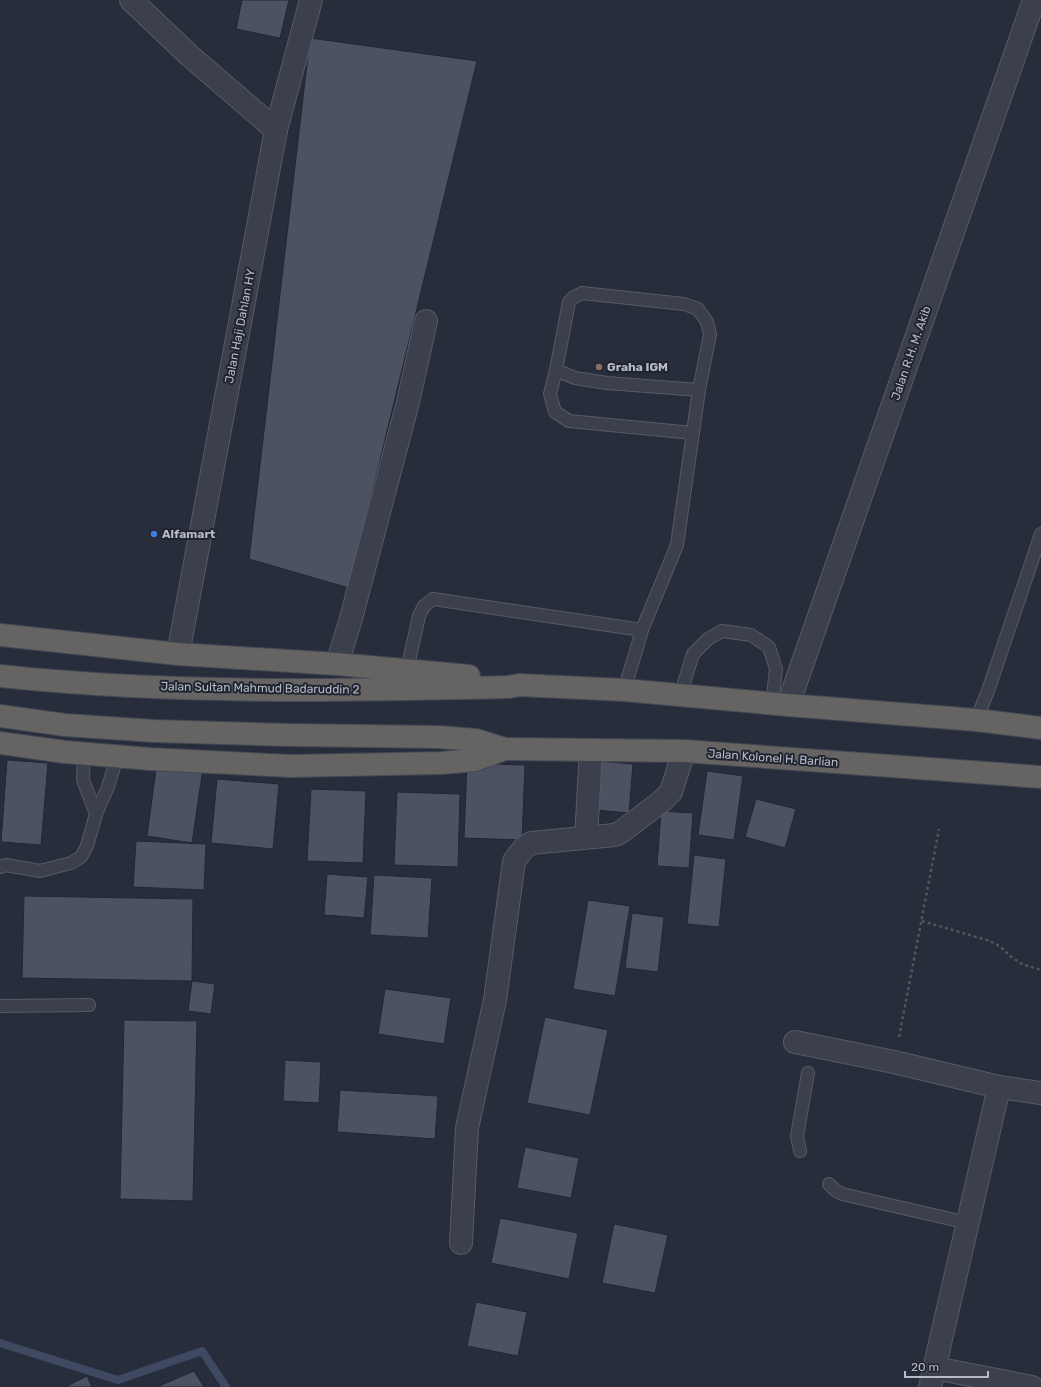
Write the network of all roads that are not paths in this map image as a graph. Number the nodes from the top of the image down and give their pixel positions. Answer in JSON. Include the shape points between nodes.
{"nodes":[{"id":1,"x":131,"y":0,"type":"edge"},
{"id":2,"x":311,"y":0,"type":"edge"},
{"id":3,"x":1034,"y":0,"type":"edge"},
{"id":4,"x":276,"y":130,"type":"junction"},
{"id":5,"x":426,"y":321,"type":"dead end"},
{"id":6,"x":556,"y":370,"type":"junction"},
{"id":7,"x":699,"y":390,"type":"junction"},
{"id":8,"x":693,"y":433,"type":"junction"},
{"id":9,"x":1041,"y":534,"type":"edge"},
{"id":10,"x":642,"y":630,"type":"junction"},
{"id":11,"x":0,"y":635,"type":"edge"},
{"id":12,"x":178,"y":654,"type":"junction"},
{"id":13,"x":337,"y":664,"type":"junction"},
{"id":14,"x":407,"y":670,"type":"junction"},
{"id":15,"x":0,"y":676,"type":"edge"},
{"id":16,"x":514,"y":686,"type":"junction"},
{"id":17,"x":624,"y":690,"type":"junction"},
{"id":18,"x":680,"y":696,"type":"junction"},
{"id":19,"x":780,"y":705,"type":"junction"},
{"id":20,"x":0,"y":716,"type":"edge"},
{"id":21,"x":976,"y":720,"type":"junction"},
{"id":22,"x":1041,"y":728,"type":"edge"},
{"id":23,"x":0,"y":743,"type":"edge"},
{"id":24,"x":500,"y":748,"type":"junction"},
{"id":25,"x":591,"y":750,"type":"junction"},
{"id":26,"x":684,"y":751,"type":"junction"},
{"id":27,"x":84,"y":754,"type":"junction"},
{"id":28,"x":117,"y":756,"type":"junction"},
{"id":29,"x":1041,"y":777,"type":"edge"},
{"id":30,"x":96,"y":814,"type":"junction"},
{"id":31,"x":586,"y":838,"type":"junction"},
{"id":32,"x":0,"y":867,"type":"edge"},
{"id":33,"x":89,"y":1005,"type":"dead end"},
{"id":34,"x":0,"y":1006,"type":"edge"},
{"id":35,"x":795,"y":1042,"type":"dead end"},
{"id":36,"x":808,"y":1073,"type":"dead end"},
{"id":37,"x":999,"y":1087,"type":"junction"},
{"id":38,"x":1041,"y":1092,"type":"edge"},
{"id":39,"x":800,"y":1151,"type":"dead end"},
{"id":40,"x":829,"y":1184,"type":"dead end"},
{"id":41,"x":968,"y":1223,"type":"junction"},
{"id":42,"x":461,"y":1243,"type":"dead end"},
{"id":43,"x":932,"y":1377,"type":"edge"},
{"id":44,"x":1032,"y":1387,"type":"edge"}],
"edges":[{"from":1,"to":4,"type":"street","via":[[190,56]]},
{"from":2,"to":4,"type":"street","name":"Jalan Haji Dahlan HY"},
{"from":3,"to":19,"type":"street","name":"Jalan R.H. M. Akib"},
{"from":4,"to":12,"type":"street","name":"Jalan Haji Dahlan HY"},
{"from":5,"to":13,"type":"street","via":[[406,410]]},
{"from":6,"to":7,"type":"lane","via":[[575,378],[607,383]]},
{"from":6,"to":7,"type":"lane","via":[[569,302],[574,297],[582,293],[684,304],[698,309],[707,322],[710,334]]},
{"from":6,"to":8,"type":"lane","via":[[550,394],[555,412],[569,421]]},
{"from":7,"to":8,"type":"lane"},
{"from":8,"to":10,"type":"lane","via":[[677,545]]},
{"from":9,"to":21,"type":"lane"},
{"from":10,"to":14,"type":"lane","via":[[433,599],[424,606],[419,616]]},
{"from":10,"to":17,"type":"lane"},
{"from":11,"to":12,"type":"highway"},
{"from":12,"to":13,"type":"highway"},
{"from":13,"to":14,"type":"highway"},
{"from":14,"to":16,"type":"highway","via":[[511,681]]},
{"from":15,"to":16,"type":"highway","name":"Jalan Sultan Mahmud Badaruddin 2","via":[[163,688],[323,690]]},
{"from":16,"to":17,"type":"highway"},
{"from":17,"to":18,"type":"highway"},
{"from":18,"to":19,"type":"highway"},
{"from":18,"to":19,"type":"lane","via":[[693,654],[708,639],[722,631],[751,635],[769,647],[776,669]]},
{"from":19,"to":21,"type":"highway"},
{"from":20,"to":24,"type":"highway","via":[[65,725],[154,731],[438,737],[476,740]]},
{"from":21,"to":22,"type":"highway"},
{"from":23,"to":27,"type":"highway"},
{"from":24,"to":25,"type":"highway","name":"Jalan Kolonel H. Barlian"},
{"from":24,"to":28,"type":"highway","via":[[475,760],[426,764],[291,766]]},
{"from":25,"to":26,"type":"highway","name":"Jalan Kolonel H. Barlian"},
{"from":25,"to":31,"type":"street"},
{"from":26,"to":29,"type":"highway","name":"Jalan Kolonel H. Barlian"},
{"from":26,"to":31,"type":"street","via":[[671,792],[662,801],[615,835]]},
{"from":27,"to":28,"type":"highway"},
{"from":27,"to":30,"type":"lane","via":[[83,780]]},
{"from":28,"to":30,"type":"lane","via":[[108,788]]},
{"from":30,"to":32,"type":"lane","via":[[87,846],[81,857],[72,863],[40,871],[6,865]]},
{"from":31,"to":42,"type":"street","via":[[531,844],[524,848],[514,861],[495,1000],[468,1128]]},
{"from":33,"to":34,"type":"lane"},
{"from":35,"to":37,"type":"street"},
{"from":36,"to":39,"type":"lane","via":[[797,1136]]},
{"from":37,"to":38,"type":"street"},
{"from":37,"to":41,"type":"street"},
{"from":40,"to":41,"type":"lane","via":[[842,1194]]},
{"from":41,"to":43,"type":"street"},
{"from":43,"to":44,"type":"street"}]}
